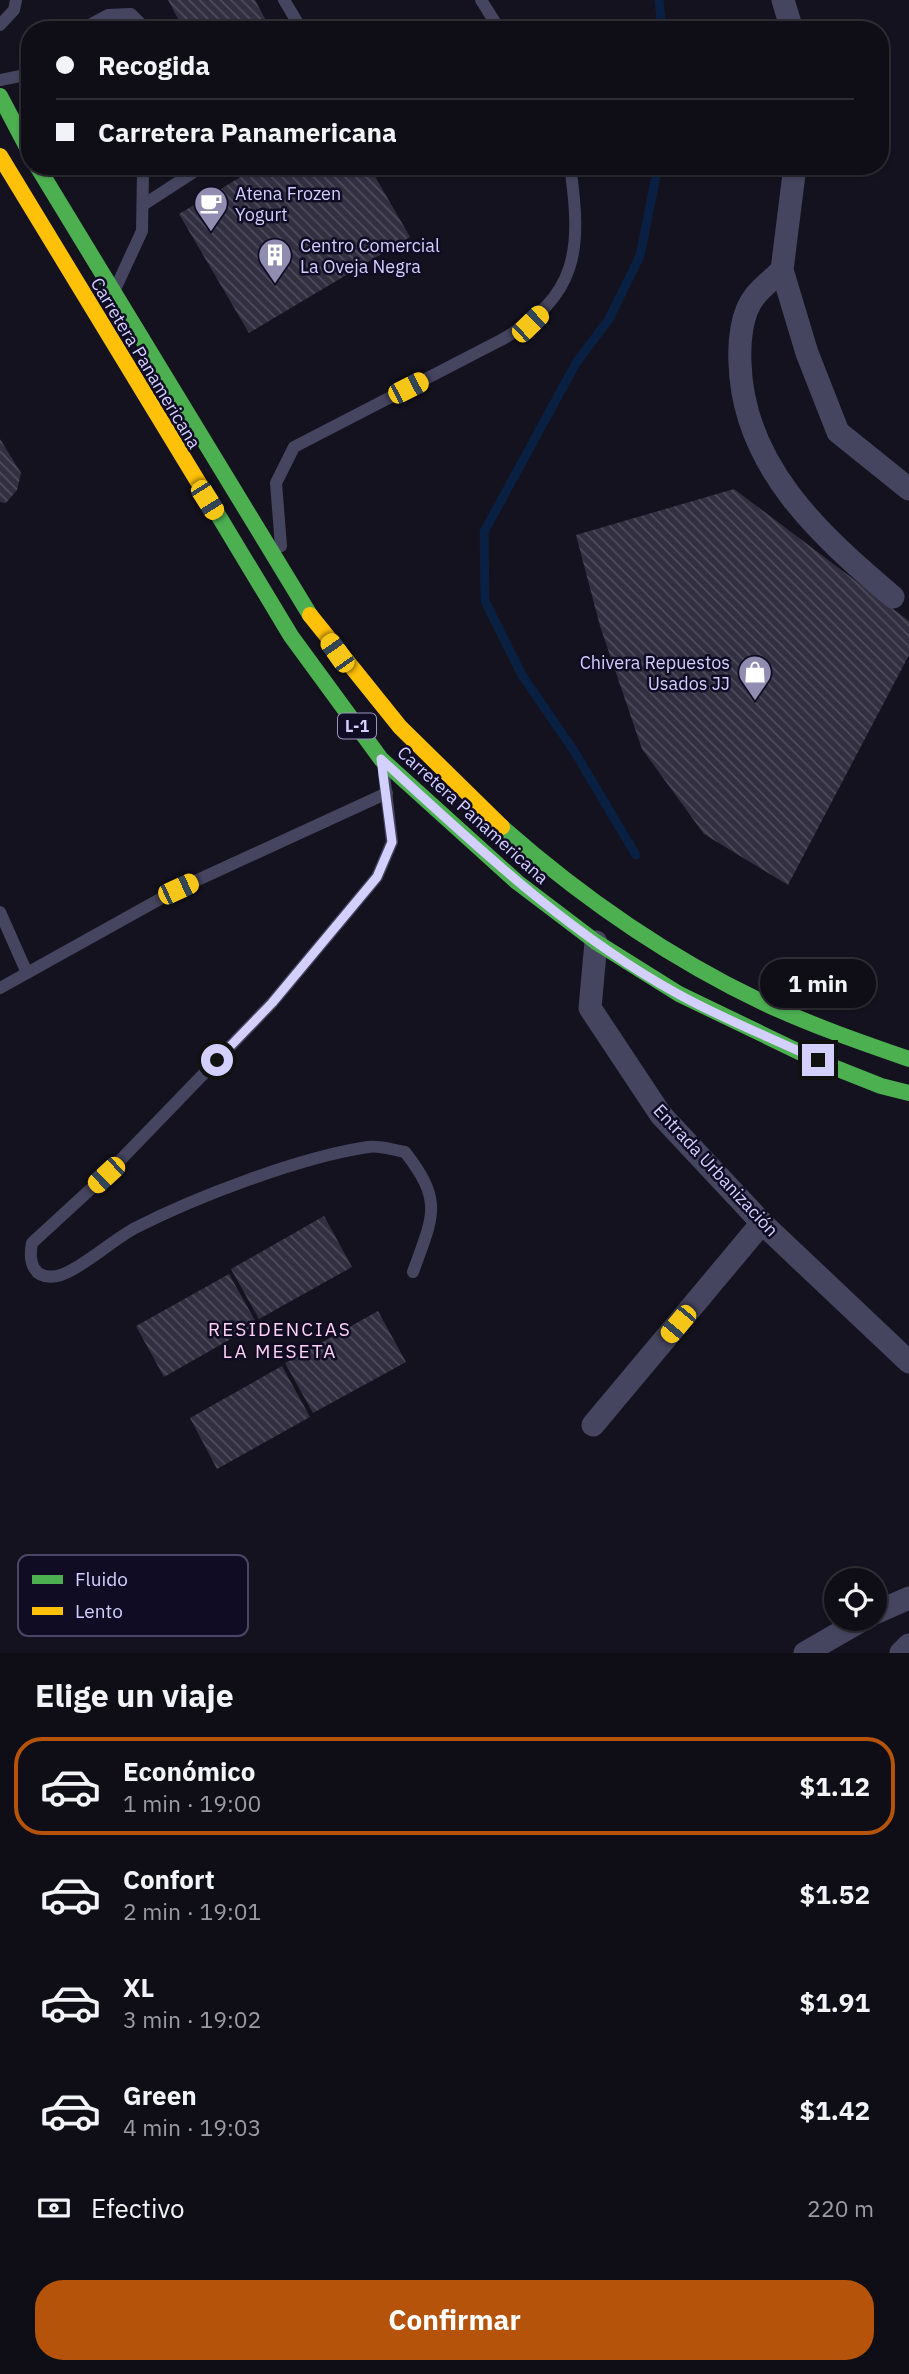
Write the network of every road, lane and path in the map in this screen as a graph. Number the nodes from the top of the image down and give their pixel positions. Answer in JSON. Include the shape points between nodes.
{"nodes":[{"id":1,"x":16,"y":0,"type":"edge"},
{"id":2,"x":284,"y":0,"type":"edge"},
{"id":3,"x":481,"y":0,"type":"edge"},
{"id":4,"x":783,"y":0,"type":"edge"},
{"id":5,"x":97,"y":21,"type":"edge"},
{"id":6,"x":138,"y":21,"type":"edge"},
{"id":7,"x":297,"y":21,"type":"edge"},
{"id":8,"x":494,"y":21,"type":"edge"},
{"id":9,"x":789,"y":21,"type":"edge"},
{"id":10,"x":0,"y":25,"type":"edge"},
{"id":11,"x":21,"y":76,"type":"edge"},
{"id":12,"x":0,"y":80,"type":"edge"},
{"id":13,"x":0,"y":96,"type":"edge"},
{"id":14,"x":21,"y":136,"type":"edge"},
{"id":15,"x":0,"y":156,"type":"edge"},
{"id":16,"x":43,"y":175,"type":"edge"},
{"id":17,"x":144,"y":175,"type":"edge"},
{"id":18,"x":189,"y":175,"type":"edge"},
{"id":19,"x":571,"y":175,"type":"edge"},
{"id":20,"x":794,"y":175,"type":"edge"},
{"id":21,"x":143,"y":205,"type":"junction"},
{"id":22,"x":782,"y":270,"type":"junction"},
{"id":23,"x":114,"y":289,"type":"junction"},
{"id":24,"x":96,"y":317,"type":"junction"},
{"id":25,"x":909,"y":489,"type":"edge"},
{"id":26,"x":283,"y":570,"type":"junction"},
{"id":27,"x":893,"y":597,"type":"dead end"},
{"id":28,"x":381,"y":759,"type":"junction"},
{"id":29,"x":387,"y":793,"type":"junction"},
{"id":30,"x":0,"y":912,"type":"edge"},
{"id":31,"x":596,"y":942,"type":"junction"},
{"id":32,"x":27,"y":974,"type":"junction"},
{"id":33,"x":0,"y":988,"type":"edge"},
{"id":34,"x":909,"y":1059,"type":"edge"},
{"id":35,"x":909,"y":1093,"type":"edge"},
{"id":36,"x":762,"y":1223,"type":"junction"},
{"id":37,"x":413,"y":1272,"type":"dead end"},
{"id":38,"x":909,"y":1362,"type":"edge"},
{"id":39,"x":593,"y":1425,"type":"dead end"},
{"id":40,"x":909,"y":1598,"type":"edge"},
{"id":41,"x":887,"y":1608,"type":"edge"},
{"id":42,"x":843,"y":1631,"type":"edge"},
{"id":43,"x":909,"y":1645,"type":"edge"},
{"id":44,"x":805,"y":1653,"type":"edge"},
{"id":45,"x":901,"y":1653,"type":"edge"}],
"edges":[{"from":1,"to":10,"type":"lane","via":[[14,10]]},
{"from":2,"to":7,"type":"lane"},
{"from":3,"to":8,"type":"lane"},
{"from":4,"to":9,"type":"street"},
{"from":5,"to":6,"type":"lane","via":[[108,15],[131,14]]},
{"from":11,"to":12,"type":"lane"},
{"from":13,"to":14,"type":"main road"},
{"from":15,"to":24,"type":"main road","name":"Carretera Panamericana","number":"L-1"},
{"from":16,"to":23,"type":"main road","name":"Carretera Panamericana","number":"L-1"},
{"from":17,"to":21,"type":"lane"},
{"from":18,"to":21,"type":"lane"},
{"from":19,"to":26,"type":"lane","via":[[577,225],[571,264],[555,299],[530,324],[294,447],[276,484]]},
{"from":20,"to":22,"type":"street"},
{"from":21,"to":23,"type":"lane","via":[[142,231]]},
{"from":22,"to":25,"type":"street","via":[[838,432]]},
{"from":22,"to":27,"type":"street","via":[[753,298],[739,340],[741,397],[764,458],[796,505]]},
{"from":23,"to":24,"type":"lane"},
{"from":23,"to":26,"type":"main road","name":"Carretera Panamericana","number":"L-1"},
{"from":24,"to":28,"type":"main road","name":"Carretera Panamericana","number":"L-1","via":[[291,636]]},
{"from":26,"to":34,"type":"main road","name":"Carretera Panamericana","number":"L-1","via":[[351,673],[421,753],[566,881],[642,934],[747,995]]},
{"from":28,"to":29,"type":"lane"},
{"from":28,"to":31,"type":"main road","name":"Carretera Panamericana","number":"L-1","via":[[517,882]]},
{"from":29,"to":32,"type":"lane","via":[[178,889]]},
{"from":29,"to":37,"type":"lane","via":[[392,842],[377,877],[272,1003],[106,1175],[32,1243],[29,1256],[33,1270],[43,1277],[60,1276],[134,1229],[200,1201],[298,1164],[370,1146],[405,1152],[427,1180],[432,1218]]},
{"from":30,"to":32,"type":"lane"},
{"from":31,"to":35,"type":"main road","name":"Carretera Panamericana","number":"L-1","via":[[679,995],[818,1060]]},
{"from":31,"to":36,"type":"street","name":"Entrada Urbanización","via":[[590,1008],[661,1115]]},
{"from":32,"to":33,"type":"lane"},
{"from":36,"to":38,"type":"street","name":"Entrada Urbanización"},
{"from":36,"to":39,"type":"street"},
{"from":40,"to":41,"type":"street"},
{"from":42,"to":44,"type":"street"},
{"from":43,"to":45,"type":"street"}]}
